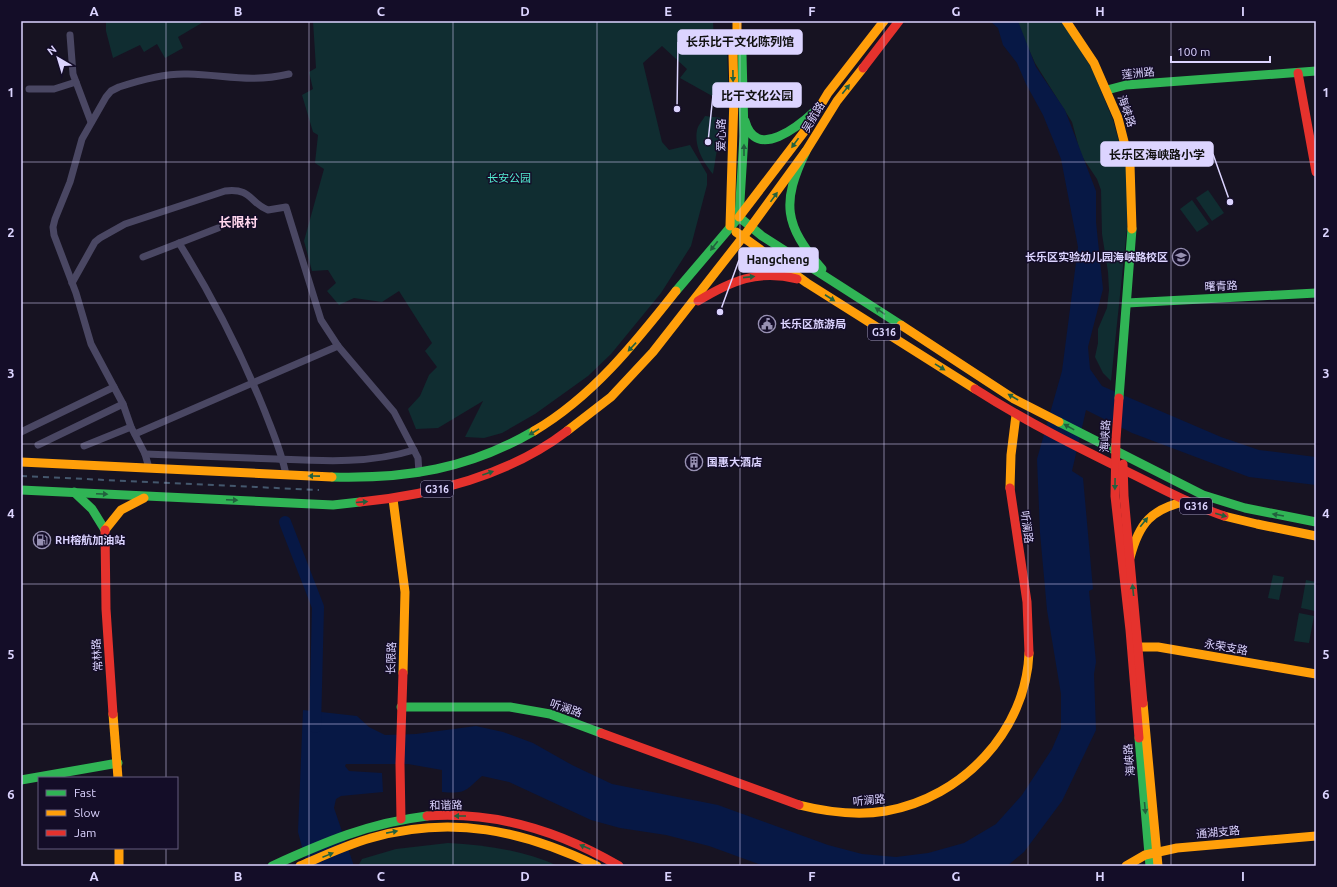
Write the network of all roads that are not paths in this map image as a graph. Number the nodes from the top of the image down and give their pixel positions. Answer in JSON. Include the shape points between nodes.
{"nodes":[{"id":1,"x":737,"y":21,"type":"edge"},
{"id":2,"x":884,"y":21,"type":"edge"},
{"id":3,"x":899,"y":21,"type":"edge"},
{"id":4,"x":1066,"y":21,"type":"edge"},
{"id":5,"x":1072,"y":21,"type":"edge"},
{"id":6,"x":70,"y":35,"type":"dead end"},
{"id":7,"x":737,"y":38,"type":"junction"},
{"id":8,"x":1316,"y":71,"type":"edge"},
{"id":9,"x":1298,"y":73,"type":"junction"},
{"id":10,"x":289,"y":74,"type":"dead end"},
{"id":11,"x":76,"y":82,"type":"junction"},
{"id":12,"x":29,"y":89,"type":"dead end"},
{"id":13,"x":1110,"y":89,"type":"junction"},
{"id":14,"x":819,"y":107,"type":"junction"},
{"id":15,"x":743,"y":116,"type":"junction"},
{"id":16,"x":91,"y":122,"type":"junction"},
{"id":17,"x":806,"y":151,"type":"junction"},
{"id":18,"x":776,"y":169,"type":"junction"},
{"id":19,"x":1316,"y":172,"type":"edge"},
{"id":20,"x":788,"y":177,"type":"junction"},
{"id":21,"x":739,"y":217,"type":"junction"},
{"id":22,"x":730,"y":226,"type":"junction"},
{"id":23,"x":218,"y":228,"type":"dead end"},
{"id":24,"x":750,"y":228,"type":"junction"},
{"id":25,"x":743,"y":238,"type":"junction"},
{"id":26,"x":179,"y":243,"type":"junction"},
{"id":27,"x":142,"y":257,"type":"dead end"},
{"id":28,"x":700,"y":263,"type":"junction"},
{"id":29,"x":716,"y":273,"type":"junction"},
{"id":30,"x":834,"y":282,"type":"junction"},
{"id":31,"x":72,"y":283,"type":"junction"},
{"id":32,"x":807,"y":283,"type":"junction"},
{"id":33,"x":1316,"y":293,"type":"edge"},
{"id":34,"x":1130,"y":303,"type":"junction"},
{"id":35,"x":689,"y":306,"type":"junction"},
{"id":36,"x":338,"y":346,"type":"junction"},
{"id":37,"x":253,"y":382,"type":"junction"},
{"id":38,"x":114,"y":387,"type":"junction"},
{"id":39,"x":123,"y":404,"type":"junction"},
{"id":40,"x":1016,"y":415,"type":"junction"},
{"id":41,"x":133,"y":430,"type":"junction"},
{"id":42,"x":21,"y":432,"type":"edge"},
{"id":43,"x":38,"y":445,"type":"dead end"},
{"id":44,"x":84,"y":446,"type":"dead end"},
{"id":45,"x":414,"y":450,"type":"junction"},
{"id":46,"x":1120,"y":453,"type":"junction"},
{"id":47,"x":145,"y":454,"type":"junction"},
{"id":48,"x":283,"y":459,"type":"junction"},
{"id":49,"x":21,"y":462,"type":"edge"},
{"id":50,"x":149,"y":468,"type":"junction"},
{"id":51,"x":1120,"y":468,"type":"junction"},
{"id":52,"x":419,"y":473,"type":"junction"},
{"id":53,"x":286,"y":475,"type":"junction"},
{"id":54,"x":21,"y":490,"type":"edge"},
{"id":55,"x":74,"y":492,"type":"junction"},
{"id":56,"x":149,"y":496,"type":"junction"},
{"id":57,"x":393,"y":499,"type":"junction"},
{"id":58,"x":1187,"y":501,"type":"junction"},
{"id":59,"x":1316,"y":522,"type":"edge"},
{"id":60,"x":105,"y":530,"type":"junction"},
{"id":61,"x":1316,"y":536,"type":"edge"},
{"id":62,"x":1130,"y":558,"type":"junction"},
{"id":63,"x":1135,"y":647,"type":"junction"},
{"id":64,"x":1316,"y":674,"type":"edge"},
{"id":65,"x":401,"y":708,"type":"junction"},
{"id":66,"x":118,"y":759,"type":"junction"},
{"id":67,"x":21,"y":772,"type":"edge"},
{"id":68,"x":118,"y":777,"type":"edge"},
{"id":69,"x":21,"y":780,"type":"edge"},
{"id":70,"x":401,"y":819,"type":"junction"},
{"id":71,"x":1316,"y":836,"type":"edge"},
{"id":72,"x":119,"y":849,"type":"edge"},
{"id":73,"x":1153,"y":854,"type":"junction"},
{"id":74,"x":119,"y":866,"type":"edge"},
{"id":75,"x":272,"y":866,"type":"edge"},
{"id":76,"x":301,"y":866,"type":"edge"},
{"id":77,"x":597,"y":866,"type":"edge"},
{"id":78,"x":619,"y":866,"type":"edge"},
{"id":79,"x":1126,"y":866,"type":"edge"},
{"id":80,"x":1150,"y":866,"type":"edge"},
{"id":81,"x":1158,"y":866,"type":"edge"}],
"edges":[{"from":1,"to":7,"type":"main road","name":"爱心路"},
{"from":2,"to":14,"type":"main road","name":"吴航路"},
{"from":17,"to":3,"type":"main road","name":"吴航路","one_way":true,"via":[[837,101]]},
{"from":4,"to":13,"type":"main road","name":"海峡路"},
{"from":5,"to":13,"type":"main road","name":"海峡路","via":[[1096,58]]},
{"from":6,"to":11,"type":"street"},
{"from":7,"to":15,"type":"main road","via":[[742,54]]},
{"from":7,"to":22,"type":"main road","name":"爱心路","one_way":true,"via":[[733,55]]},
{"from":8,"to":9,"type":"main road","name":"莲洲路"},
{"from":9,"to":13,"type":"main road","name":"莲洲路","via":[[1126,85]]},
{"from":9,"to":19,"type":"main road"},
{"from":10,"to":16,"type":"street","via":[[247,79],[173,74],[127,84],[111,91]]},
{"from":11,"to":12,"type":"street","via":[[50,90]]},
{"from":11,"to":16,"type":"street"},
{"from":13,"to":34,"type":"main road","name":"海峡路","via":[[1130,171]]},
{"from":14,"to":15,"type":"main road","via":[[783,137],[772,140],[758,138],[751,133]]},
{"from":14,"to":18,"type":"main road","name":"吴航路","one_way":true,"via":[[807,128]]},
{"from":21,"to":15,"type":"main road","one_way":true,"via":[[744,182]]},
{"from":16,"to":31,"type":"street","via":[[82,139],[70,182],[53,227]]},
{"from":17,"to":20,"type":"main road","name":"吴航路"},
{"from":17,"to":30,"type":"main road","via":[[791,184],[790,209],[793,227],[802,247]]},
{"from":18,"to":20,"type":"main road","via":[[777,177]]},
{"from":18,"to":21,"type":"main road","name":"吴航路"},
{"from":24,"to":20,"type":"main road","name":"吴航路","one_way":true},
{"from":21,"to":22,"type":"main road","number":"G316"},
{"from":21,"to":24,"type":"main road","number":"G316"},
{"from":22,"to":25,"type":"main road","number":"G316"},
{"from":22,"to":28,"type":"main road","number":"G316","one_way":true},
{"from":23,"to":26,"type":"street"},
{"from":24,"to":25,"type":"main road","number":"G316"},
{"from":24,"to":30,"type":"main road","number":"G316"},
{"from":25,"to":29,"type":"main road","number":"G316"},
{"from":25,"to":32,"type":"main road","number":"G316"},
{"from":26,"to":27,"type":"street"},
{"from":26,"to":37,"type":"street","via":[[227,325]]},
{"from":28,"to":29,"type":"main road","via":[[711,263]]},
{"from":28,"to":52,"type":"main road","number":"G316","one_way":true,"via":[[636,343],[560,415],[502,449],[472,460]]},
{"from":29,"to":35,"type":"main road","number":"G316"},
{"from":46,"to":30,"type":"main road","number":"G316","one_way":true,"via":[[1014,399]]},
{"from":31,"to":36,"type":"street","via":[[95,242],[115,229],[225,191],[243,191],[268,210],[286,207],[321,320]]},
{"from":31,"to":38,"type":"street","via":[[91,344]]},
{"from":35,"to":32,"type":"main road","one_way":true,"via":[[725,284],[744,277],[778,275]]},
{"from":32,"to":40,"type":"main road","number":"G316","one_way":true},
{"from":33,"to":34,"type":"main road","name":"曙青路"},
{"from":34,"to":46,"type":"main road","name":"海峡路"},
{"from":57,"to":35,"type":"main road","number":"G316","one_way":true,"via":[[455,484],[494,471],[550,444],[624,384]]},
{"from":36,"to":37,"type":"street"},
{"from":36,"to":45,"type":"street","via":[[394,412]]},
{"from":37,"to":41,"type":"street"},
{"from":37,"to":48,"type":"street"},
{"from":38,"to":39,"type":"street"},
{"from":38,"to":42,"type":"street"},
{"from":39,"to":41,"type":"street"},
{"from":39,"to":43,"type":"street"},
{"from":40,"to":51,"type":"main road","number":"G316"},
{"from":40,"to":65,"type":"main road","name":"听澜路","via":[[1010,489],[1024,590],[1029,666],[1014,714],[986,758],[964,777],[926,799],[878,814],[825,812],[789,802],[550,714],[510,707]]},
{"from":41,"to":44,"type":"street"},
{"from":41,"to":47,"type":"street"},
{"from":45,"to":48,"type":"street","via":[[366,460]]},
{"from":45,"to":52,"type":"street","via":[[418,458]]},
{"from":46,"to":51,"type":"main road","name":"海峡路"},
{"from":59,"to":46,"type":"main road","number":"G316","one_way":true,"via":[[1221,502]]},
{"from":47,"to":48,"type":"street"},
{"from":47,"to":50,"type":"street"},
{"from":48,"to":53,"type":"street"},
{"from":49,"to":50,"type":"main road","number":"G316"},
{"from":50,"to":53,"type":"main road","number":"G316"},
{"from":51,"to":58,"type":"main road","number":"G316"},
{"from":51,"to":62,"type":"main road","name":"海峡路"},
{"from":51,"to":63,"type":"main road","name":"海峡路","one_way":true,"via":[[1115,496]]},
{"from":52,"to":53,"type":"main road","number":"G316","one_way":true,"via":[[384,477]]},
{"from":54,"to":55,"type":"main road","number":"G316"},
{"from":55,"to":56,"type":"main road","number":"G316","one_way":true},
{"from":55,"to":60,"type":"main road","via":[[95,511]]},
{"from":56,"to":57,"type":"main road","number":"G316","one_way":true,"via":[[333,505]]},
{"from":56,"to":60,"type":"main road","via":[[121,509]]},
{"from":57,"to":65,"type":"main road","name":"长限路","via":[[405,592]]},
{"from":58,"to":61,"type":"main road","number":"G316","one_way":true,"via":[[1217,514],[1256,525]]},
{"from":62,"to":58,"type":"main road","one_way":true,"via":[[1133,543],[1145,520],[1164,507]]},
{"from":60,"to":66,"type":"main road","name":"常林路","via":[[106,609]]},
{"from":63,"to":62,"type":"main road","name":"海峡路","one_way":true},
{"from":63,"to":64,"type":"main road","name":"永荣支路","via":[[1158,647]]},
{"from":63,"to":73,"type":"main road","name":"海峡路"},
{"from":65,"to":70,"type":"main road","name":"长限路"},
{"from":66,"to":67,"type":"main road"},
{"from":66,"to":68,"type":"main road","name":"常林路"},
{"from":66,"to":69,"type":"main road"},
{"from":70,"to":75,"type":"main road","name":"和谐路","via":[[351,834]]},
{"from":78,"to":70,"type":"main road","name":"和谐路","one_way":true,"via":[[573,842],[511,822],[477,816]]},
{"from":71,"to":73,"type":"main road","name":"通湖支路","via":[[1177,848]]},
{"from":72,"to":74,"type":"main road"},
{"from":73,"to":79,"type":"main road","name":"通湖支路"},
{"from":73,"to":80,"type":"main road","name":"海峡路"},
{"from":73,"to":81,"type":"main road","name":"海峡路"},
{"from":76,"to":77,"type":"main road","name":"和谐路","one_way":true,"via":[[383,834],[423,828],[455,827],[484,828],[537,839]]}]}
